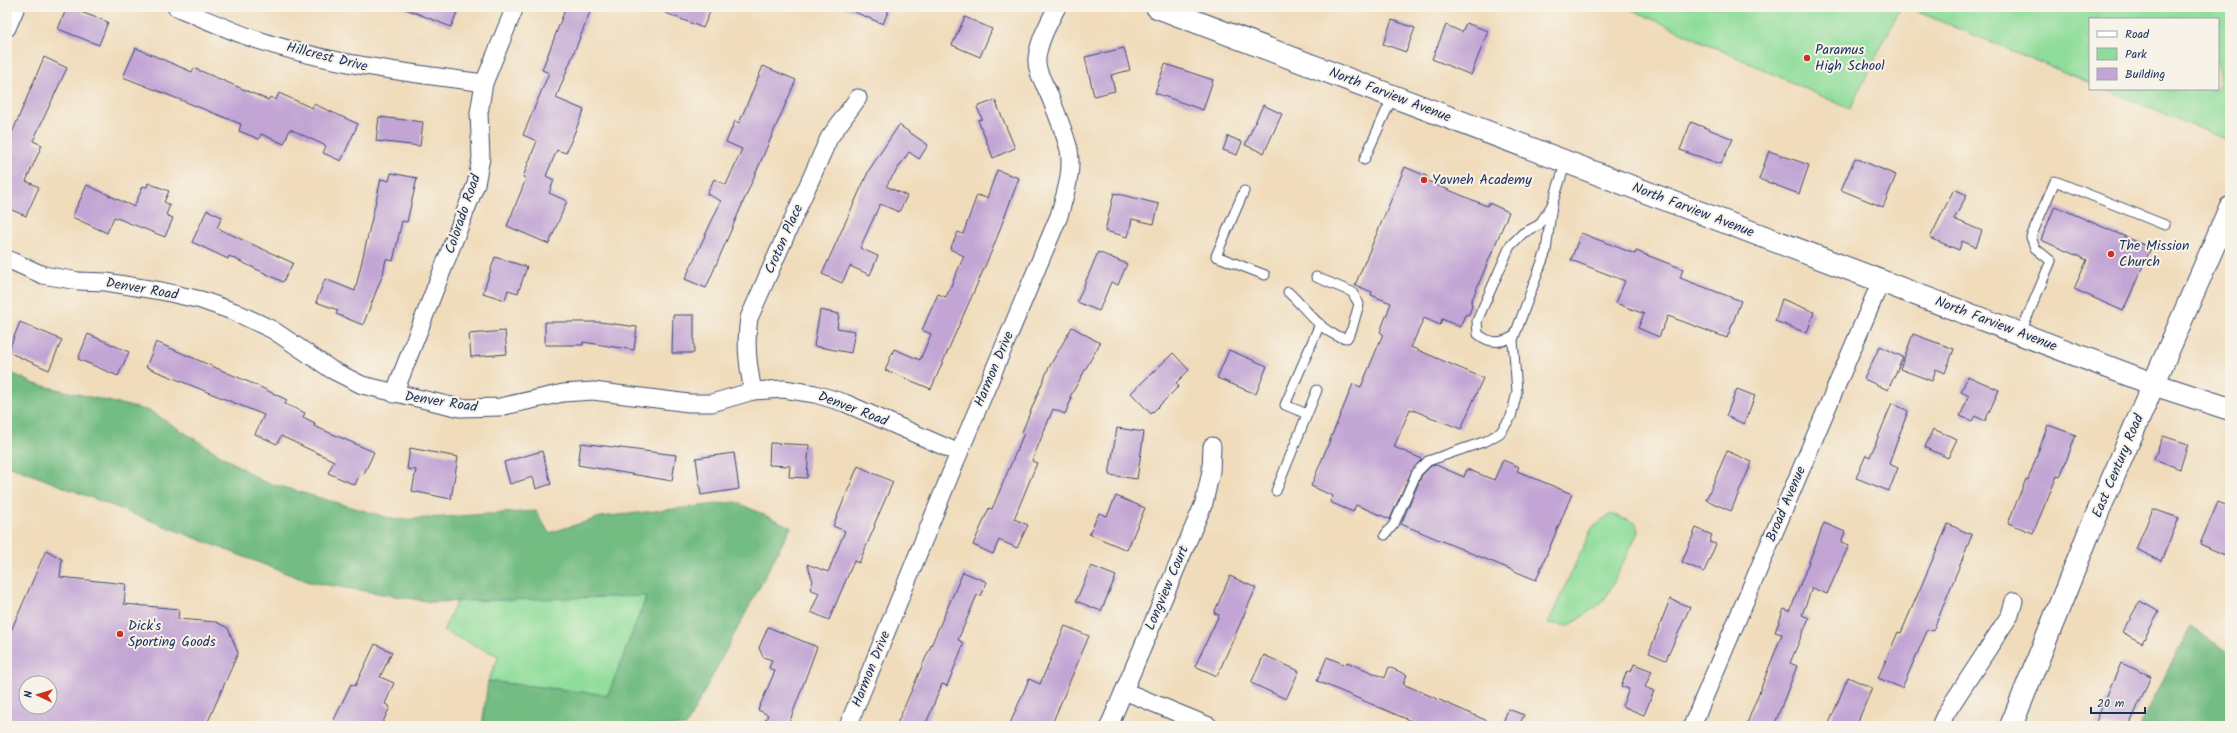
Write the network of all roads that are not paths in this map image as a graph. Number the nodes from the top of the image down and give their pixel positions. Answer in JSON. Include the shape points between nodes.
{"nodes":[{"id":1,"x":176,"y":7,"type":"edge"},
{"id":2,"x":515,"y":7,"type":"edge"},
{"id":3,"x":1057,"y":7,"type":"edge"},
{"id":4,"x":1157,"y":7,"type":"edge"},
{"id":5,"x":14,"y":8,"type":"edge"},
{"id":6,"x":7,"y":28,"type":"edge"},
{"id":7,"x":484,"y":83,"type":"junction"},
{"id":8,"x":1393,"y":96,"type":"junction"},
{"id":9,"x":858,"y":98,"type":"dead end"},
{"id":10,"x":1364,"y":160,"type":"dead end"},
{"id":11,"x":1566,"y":162,"type":"junction"},
{"id":12,"x":1244,"y":191,"type":"dead end"},
{"id":13,"x":1552,"y":205,"type":"junction"},
{"id":14,"x":2230,"y":208,"type":"edge"},
{"id":15,"x":2165,"y":225,"type":"dead end"},
{"id":16,"x":7,"y":259,"type":"edge"},
{"id":17,"x":1265,"y":274,"type":"dead end"},
{"id":18,"x":1316,"y":277,"type":"dead end"},
{"id":19,"x":1881,"y":281,"type":"junction"},
{"id":20,"x":1288,"y":292,"type":"dead end"},
{"id":21,"x":1320,"y":324,"type":"junction"},
{"id":22,"x":2020,"y":334,"type":"junction"},
{"id":23,"x":1514,"y":336,"type":"junction"},
{"id":24,"x":2153,"y":384,"type":"junction"},
{"id":25,"x":1317,"y":390,"type":"dead end"},
{"id":26,"x":753,"y":391,"type":"junction"},
{"id":27,"x":394,"y":394,"type":"junction"},
{"id":28,"x":2230,"y":408,"type":"edge"},
{"id":29,"x":1307,"y":414,"type":"junction"},
{"id":30,"x":1212,"y":446,"type":"dead end"},
{"id":31,"x":959,"y":453,"type":"junction"},
{"id":32,"x":1276,"y":491,"type":"dead end"},
{"id":33,"x":1385,"y":535,"type":"dead end"},
{"id":34,"x":2014,"y":601,"type":"dead end"},
{"id":35,"x":1124,"y":691,"type":"junction"},
{"id":36,"x":848,"y":726,"type":"edge"},
{"id":37,"x":1109,"y":726,"type":"edge"},
{"id":38,"x":1209,"y":726,"type":"edge"},
{"id":39,"x":1692,"y":726,"type":"edge"},
{"id":40,"x":1940,"y":726,"type":"edge"},
{"id":41,"x":2011,"y":726,"type":"edge"}],
"edges":[{"from":1,"to":7,"type":"street","name":"Hillcrest Drive","via":[[250,37],[323,57],[375,68]]},
{"from":2,"to":7,"type":"street","name":"Colorado Road"},
{"from":3,"to":31,"type":"street","name":"Harmon Drive","via":[[1041,40],[1037,59],[1039,75],[1048,92],[1068,150],[1069,172],[1065,195]]},
{"from":4,"to":8,"type":"street","name":"North Farview Avenue"},
{"from":5,"to":6,"type":"street"},
{"from":7,"to":27,"type":"street","name":"Colorado Road","via":[[478,114],[481,158],[476,184]]},
{"from":8,"to":10,"type":"lane"},
{"from":8,"to":11,"type":"street","name":"North Farview Avenue"},
{"from":9,"to":26,"type":"street","name":"Croton Place","via":[[829,138],[749,318],[746,339]]},
{"from":11,"to":13,"type":"lane"},
{"from":11,"to":19,"type":"street","name":"North Farview Avenue"},
{"from":12,"to":17,"type":"lane","via":[[1216,256]]},
{"from":13,"to":23,"type":"lane","via":[[1546,251]]},
{"from":13,"to":23,"type":"lane","via":[[1539,225],[1523,233],[1510,246],[1477,321],[1478,334],[1486,341],[1505,341]]},
{"from":14,"to":24,"type":"street","name":"East Century Road"},
{"from":15,"to":22,"type":"lane","via":[[2055,181],[2032,237],[2035,248],[2051,261]]},
{"from":16,"to":27,"type":"street","name":"Denver Road","via":[[43,275],[161,291],[215,305],[273,330],[332,370],[362,385]]},
{"from":18,"to":21,"type":"lane","via":[[1352,292],[1359,304],[1352,329],[1346,338],[1329,334]]},
{"from":19,"to":22,"type":"street","name":"North Farview Avenue"},
{"from":19,"to":39,"type":"street","name":"Broad Avenue"},
{"from":20,"to":21,"type":"lane"},
{"from":21,"to":29,"type":"lane","via":[[1285,405]]},
{"from":22,"to":24,"type":"street","name":"North Farview Avenue"},
{"from":23,"to":33,"type":"lane","via":[[1517,392],[1511,417],[1500,433],[1486,441],[1428,461],[1417,472],[1394,524]]},
{"from":24,"to":28,"type":"street","name":"North Farview Avenue"},
{"from":24,"to":41,"type":"street","name":"East Century Road","via":[[2088,535]]},
{"from":25,"to":29,"type":"lane"},
{"from":26,"to":27,"type":"street","name":"Denver Road","via":[[712,403],[689,403],[593,391],[563,393],[484,409],[460,408]]},
{"from":26,"to":31,"type":"street","name":"Denver Road","via":[[784,389],[815,394],[845,403]]},
{"from":29,"to":32,"type":"lane"},
{"from":30,"to":35,"type":"street","name":"Longview Court","via":[[1211,471],[1204,503]]},
{"from":31,"to":36,"type":"street","name":"Harmon Drive"},
{"from":34,"to":40,"type":"street","via":[[2010,615]]},
{"from":35,"to":37,"type":"street","name":"Longview Court"},
{"from":35,"to":38,"type":"street"}]}
